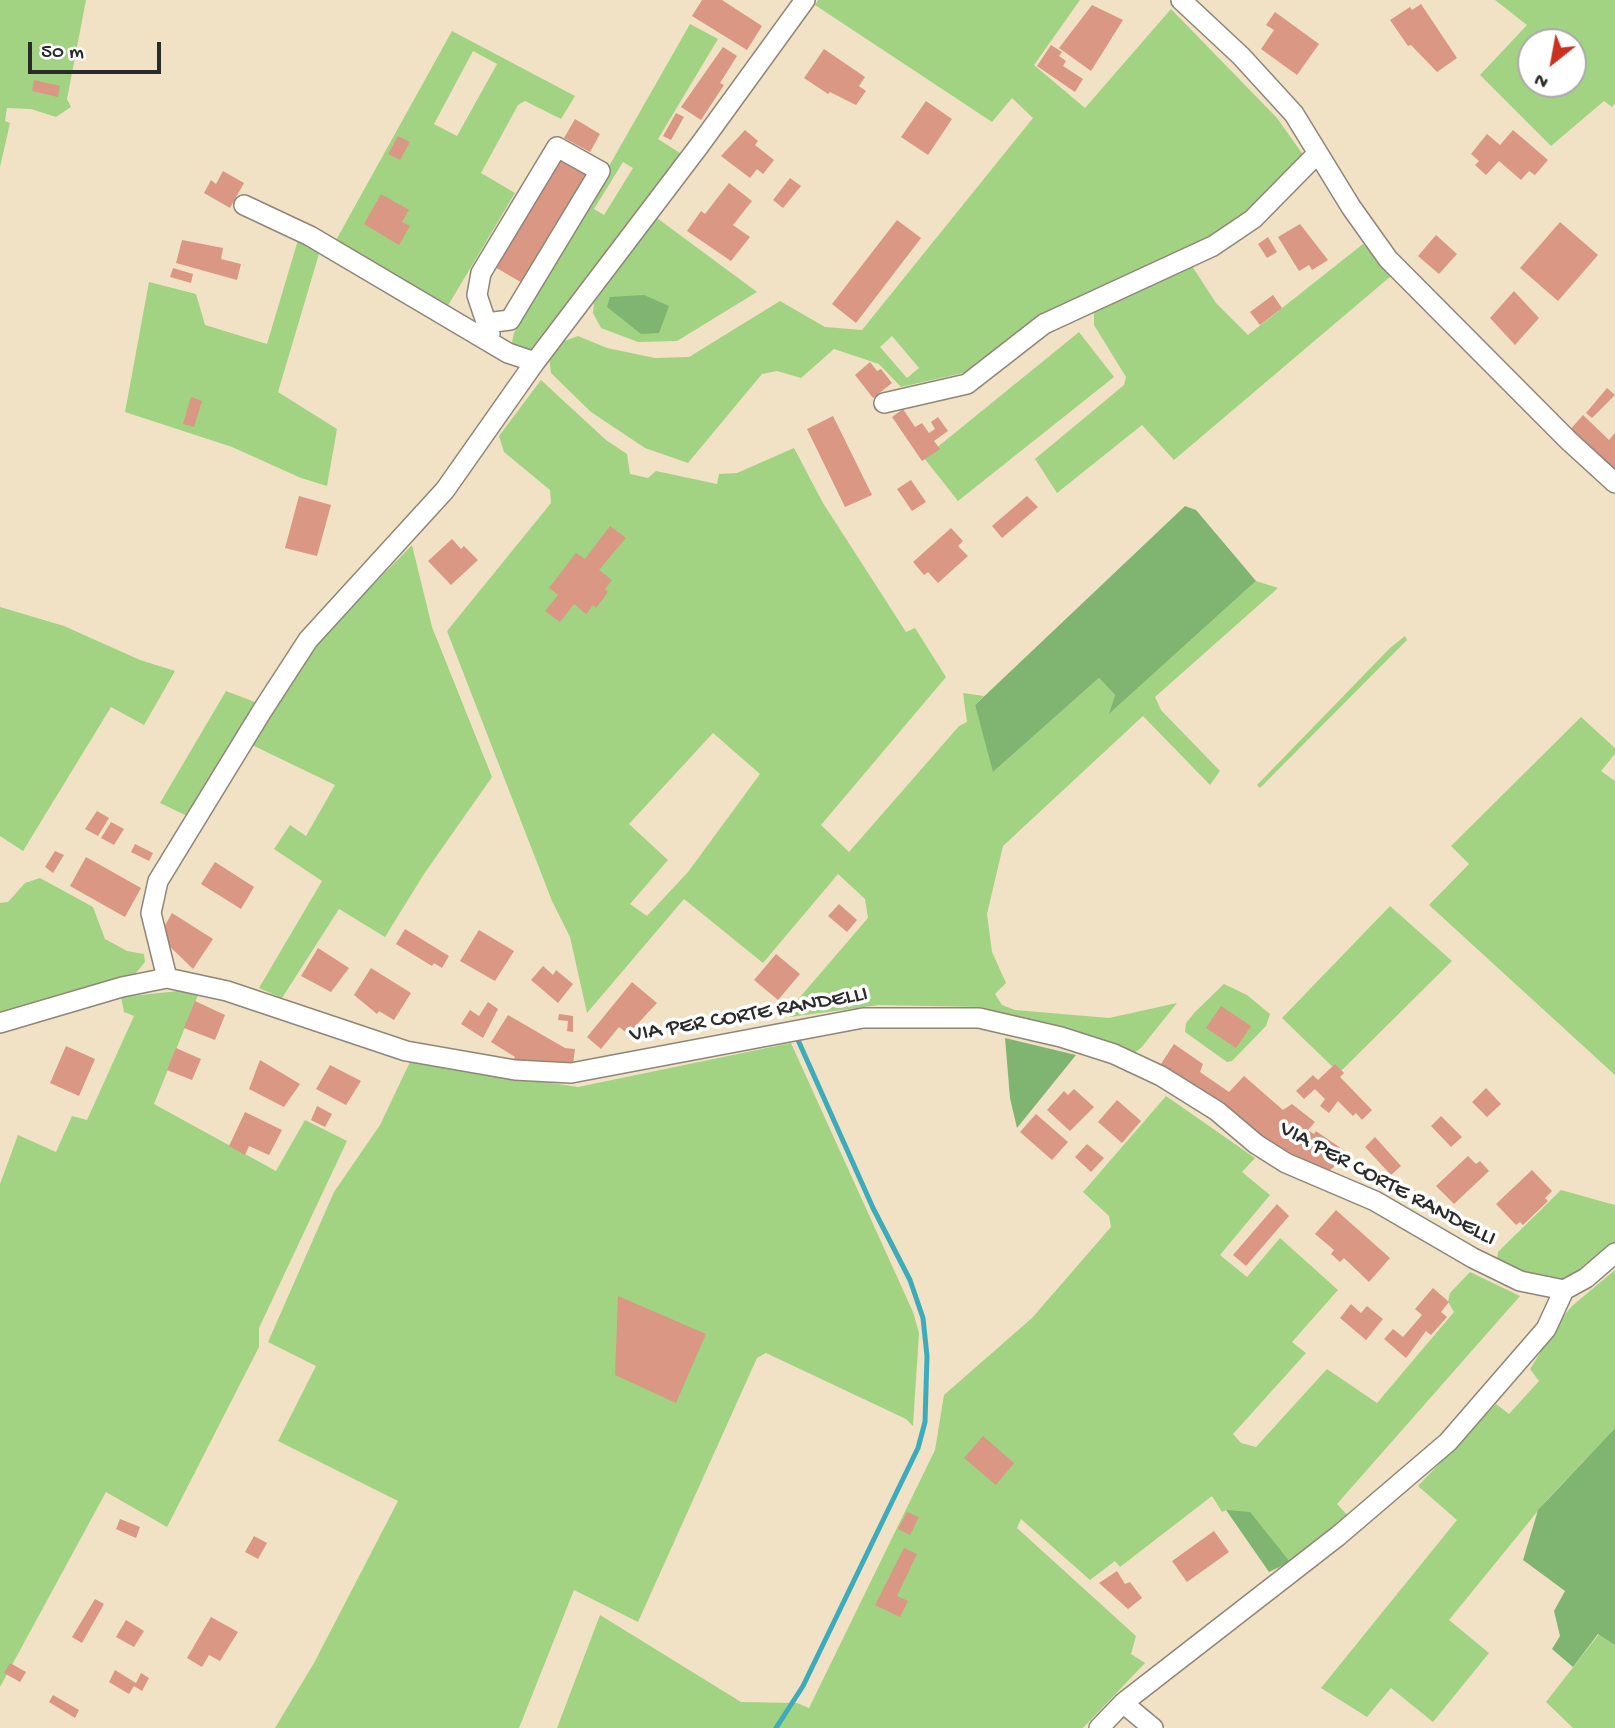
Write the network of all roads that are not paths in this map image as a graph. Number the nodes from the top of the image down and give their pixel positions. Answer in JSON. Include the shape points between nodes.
{"nodes":[{"id":1,"x":805,"y":0,"type":"edge"},
{"id":2,"x":1193,"y":4,"type":"edge"},
{"id":3,"x":1318,"y":153,"type":"junction"},
{"id":4,"x":244,"y":205,"type":"dead end"},
{"id":5,"x":487,"y":332,"type":"junction"},
{"id":6,"x":535,"y":362,"type":"junction"},
{"id":7,"x":884,"y":403,"type":"dead end"},
{"id":8,"x":1615,"y":483,"type":"edge"},
{"id":9,"x":167,"y":978,"type":"junction"},
{"id":10,"x":0,"y":1023,"type":"edge"},
{"id":11,"x":1615,"y":1253,"type":"edge"},
{"id":12,"x":1564,"y":1290,"type":"junction"},
{"id":13,"x":1123,"y":1703,"type":"junction"},
{"id":14,"x":1099,"y":1728,"type":"edge"},
{"id":15,"x":1153,"y":1728,"type":"edge"}],
"edges":[{"from":1,"to":6,"type":"street"},
{"from":2,"to":3,"type":"street","via":[[1294,114]]},
{"from":3,"to":7,"type":"street","via":[[1253,219],[1213,246],[1044,324],[967,384]]},
{"from":3,"to":8,"type":"street","via":[[1388,259]]},
{"from":4,"to":5,"type":"street"},
{"from":5,"to":5,"type":"street","via":[[477,295],[481,273],[557,147],[600,171],[510,320]]},
{"from":5,"to":6,"type":"street","via":[[508,353]]},
{"from":6,"to":9,"type":"street","via":[[444,489],[308,640],[174,851],[158,881],[151,913]]},
{"from":9,"to":10,"type":"street","name":"VIA PER CORTE RANDELLI"},
{"from":9,"to":12,"type":"street","name":"VIA PER CORTE RANDELLI","via":[[227,991],[406,1051],[515,1070],[571,1073],[863,1018],[979,1018],[1114,1054],[1190,1093],[1286,1163],[1375,1201],[1502,1273]]},
{"from":11,"to":12,"type":"street","via":[[1587,1278]]},
{"from":12,"to":13,"type":"street","via":[[1546,1329],[1448,1442],[1338,1536]]},
{"from":13,"to":14,"type":"street"},
{"from":13,"to":15,"type":"street"}]}
